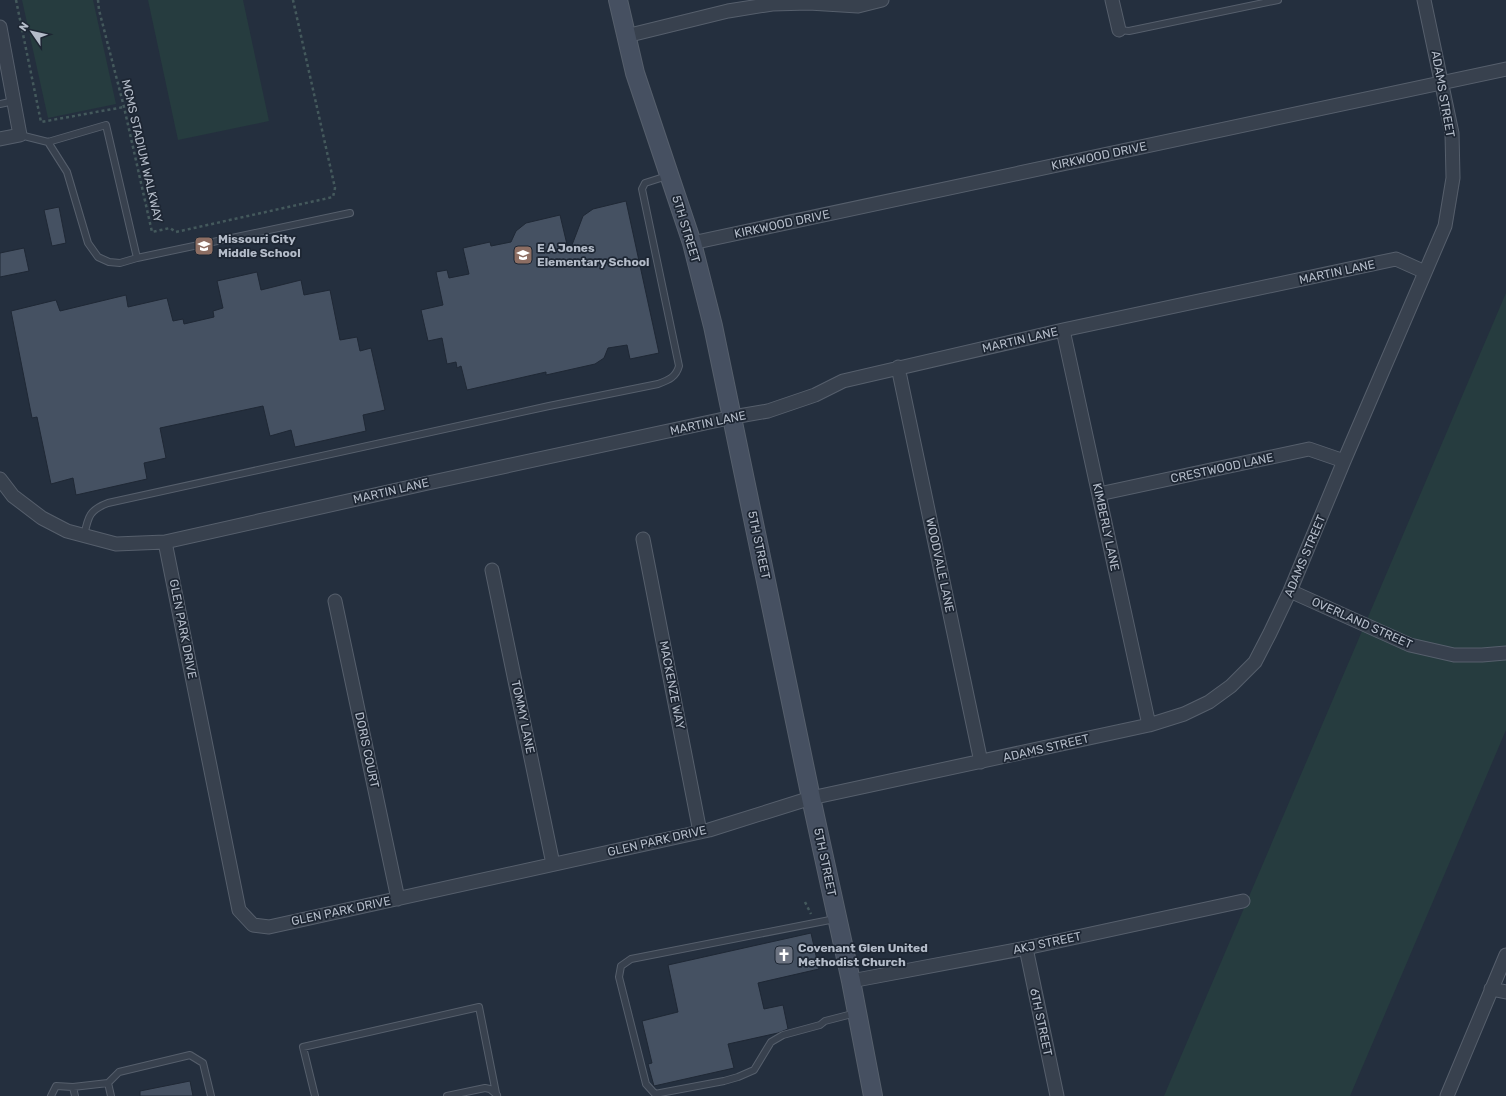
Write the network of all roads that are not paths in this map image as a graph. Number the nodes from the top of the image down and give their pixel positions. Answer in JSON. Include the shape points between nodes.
{"nodes":[{"id":1,"x":618,"y":0,"type":"edge"},
{"id":2,"x":882,"y":0,"type":"edge"},
{"id":3,"x":1112,"y":0,"type":"edge"},
{"id":4,"x":1278,"y":0,"type":"edge"},
{"id":5,"x":1424,"y":0,"type":"edge"},
{"id":6,"x":809,"y":1,"type":"edge"},
{"id":7,"x":0,"y":28,"type":"edge"},
{"id":8,"x":1119,"y":30,"type":"joint"},
{"id":9,"x":626,"y":36,"type":"junction"},
{"id":10,"x":1506,"y":69,"type":"edge"},
{"id":11,"x":1442,"y":83,"type":"junction"},
{"id":12,"x":14,"y":101,"type":"junction"},
{"id":13,"x":0,"y":104,"type":"edge"},
{"id":14,"x":20,"y":135,"type":"junction"},
{"id":15,"x":0,"y":139,"type":"edge"},
{"id":16,"x":48,"y":142,"type":"junction"},
{"id":17,"x":669,"y":175,"type":"junction"},
{"id":18,"x":350,"y":214,"type":"dead end"},
{"id":19,"x":692,"y":244,"type":"junction"},
{"id":20,"x":137,"y":258,"type":"junction"},
{"id":21,"x":1425,"y":272,"type":"junction"},
{"id":22,"x":1063,"y":330,"type":"junction"},
{"id":23,"x":898,"y":367,"type":"junction"},
{"id":24,"x":733,"y":417,"type":"junction"},
{"id":25,"x":1344,"y":461,"type":"junction"},
{"id":26,"x":0,"y":479,"type":"edge"},
{"id":27,"x":1099,"y":494,"type":"junction"},
{"id":28,"x":84,"y":536,"type":"junction"},
{"id":29,"x":643,"y":538,"type":"dead end"},
{"id":30,"x":165,"y":542,"type":"junction"},
{"id":31,"x":492,"y":570,"type":"dead end"},
{"id":32,"x":1290,"y":591,"type":"junction"},
{"id":33,"x":336,"y":601,"type":"dead end"},
{"id":34,"x":1506,"y":653,"type":"edge"},
{"id":35,"x":1150,"y":725,"type":"junction"},
{"id":36,"x":981,"y":762,"type":"junction"},
{"id":37,"x":812,"y":798,"type":"junction"},
{"id":38,"x":700,"y":832,"type":"junction"},
{"id":39,"x":553,"y":864,"type":"junction"},
{"id":40,"x":398,"y":899,"type":"junction"},
{"id":41,"x":1243,"y":901,"type":"dead end"},
{"id":42,"x":837,"y":919,"type":"junction"},
{"id":43,"x":1026,"y":948,"type":"junction"},
{"id":44,"x":1506,"y":955,"type":"edge"},
{"id":45,"x":851,"y":981,"type":"junction"},
{"id":46,"x":1491,"y":989,"type":"junction"},
{"id":47,"x":1506,"y":992,"type":"edge"},
{"id":48,"x":857,"y":1013,"type":"junction"},
{"id":49,"x":108,"y":1083,"type":"junction"},
{"id":50,"x":73,"y":1087,"type":"junction"},
{"id":51,"x":497,"y":1095,"type":"edge"},
{"id":52,"x":51,"y":1096,"type":"edge"},
{"id":53,"x":75,"y":1096,"type":"edge"},
{"id":54,"x":111,"y":1096,"type":"edge"},
{"id":55,"x":211,"y":1096,"type":"edge"},
{"id":56,"x":315,"y":1096,"type":"edge"},
{"id":57,"x":447,"y":1096,"type":"edge"},
{"id":58,"x":873,"y":1096,"type":"edge"},
{"id":59,"x":1057,"y":1096,"type":"edge"},
{"id":60,"x":1447,"y":1096,"type":"edge"}],
"edges":[{"from":1,"to":9,"type":"main road","name":"5TH STREET"},
{"from":2,"to":6,"type":"street","via":[[858,6]]},
{"from":3,"to":8,"type":"street"},
{"from":4,"to":8,"type":"lane","via":[[1129,31]]},
{"from":5,"to":11,"type":"street","name":"ADAMS STREET"},
{"from":6,"to":9,"type":"street","via":[[728,11]]},
{"from":7,"to":12,"type":"street"},
{"from":9,"to":17,"type":"main road","name":"5TH STREET","via":[[635,73]]},
{"from":10,"to":11,"type":"street","name":"KIRKWOOD DRIVE"},
{"from":11,"to":19,"type":"street","name":"KIRKWOOD DRIVE"},
{"from":11,"to":21,"type":"street","name":"ADAMS STREET","via":[[1452,133],[1453,178],[1445,226]]},
{"from":12,"to":13,"type":"lane"},
{"from":12,"to":14,"type":"street"},
{"from":14,"to":15,"type":"street"},
{"from":14,"to":16,"type":"lane"},
{"from":16,"to":20,"type":"lane","via":[[67,172],[91,248],[98,257],[109,262],[120,263]]},
{"from":16,"to":20,"type":"lane","via":[[106,125]]},
{"from":17,"to":19,"type":"main road","name":"5TH STREET"},
{"from":17,"to":28,"type":"lane","via":[[645,183],[642,189],[679,366],[676,375],[668,380],[108,503],[92,511]]},
{"from":18,"to":20,"type":"lane"},
{"from":19,"to":24,"type":"main road","name":"5TH STREET","via":[[714,326]]},
{"from":21,"to":22,"type":"street","name":"MARTIN LANE","via":[[1396,259]]},
{"from":21,"to":25,"type":"street","name":"ADAMS STREET"},
{"from":22,"to":23,"type":"street","name":"MARTIN LANE"},
{"from":22,"to":27,"type":"street","name":"KIMBERLY LANE"},
{"from":23,"to":24,"type":"street","name":"MARTIN LANE","via":[[843,381],[815,395],[768,411]]},
{"from":23,"to":36,"type":"street","name":"WOODVALE LANE"},
{"from":24,"to":30,"type":"street","name":"MARTIN LANE"},
{"from":24,"to":37,"type":"main road","name":"5TH STREET"},
{"from":25,"to":27,"type":"street","name":"CRESTWOOD LANE","via":[[1309,449]]},
{"from":25,"to":32,"type":"street","name":"ADAMS STREET"},
{"from":26,"to":28,"type":"street","name":"MARTIN LANE","via":[[13,496],[42,518],[66,531]]},
{"from":27,"to":35,"type":"street","name":"KIMBERLY LANE"},
{"from":28,"to":30,"type":"street","name":"MARTIN LANE","via":[[116,544]]},
{"from":29,"to":38,"type":"street","name":"MACKENZE WAY"},
{"from":30,"to":40,"type":"street","name":"GLEN PARK DRIVE","via":[[239,910],[253,925],[269,927]]},
{"from":31,"to":39,"type":"street","name":"TOMMY LANE"},
{"from":32,"to":34,"type":"street","name":"OVERLAND STREET","via":[[1410,645],[1454,655]]},
{"from":32,"to":35,"type":"street","name":"ADAMS STREET","via":[[1255,662],[1231,686],[1209,702],[1184,714]]},
{"from":33,"to":40,"type":"street","name":"DORIS COURT"},
{"from":35,"to":36,"type":"street","name":"ADAMS STREET"},
{"from":36,"to":37,"type":"street","name":"ADAMS STREET"},
{"from":37,"to":38,"type":"street","name":"GLEN PARK DRIVE"},
{"from":37,"to":42,"type":"main road","name":"5TH STREET"},
{"from":38,"to":39,"type":"street","name":"GLEN PARK DRIVE"},
{"from":39,"to":40,"type":"street","name":"GLEN PARK DRIVE"},
{"from":41,"to":43,"type":"street","name":"AKJ STREET"},
{"from":42,"to":45,"type":"main road","name":"5TH STREET"},
{"from":42,"to":48,"type":"lane","via":[[631,959],[621,966],[619,977],[646,1084],[655,1094],[738,1077],[754,1070],[771,1042],[782,1035],[820,1026],[825,1021]]},
{"from":43,"to":45,"type":"street","name":"AKJ STREET"},
{"from":43,"to":59,"type":"street","name":"6TH STREET"},
{"from":44,"to":46,"type":"street"},
{"from":45,"to":48,"type":"main road","name":"5TH STREET"},
{"from":46,"to":47,"type":"street"},
{"from":46,"to":60,"type":"street"},
{"from":48,"to":58,"type":"main road","name":"5TH STREET"},
{"from":49,"to":50,"type":"lane"},
{"from":49,"to":54,"type":"lane"},
{"from":49,"to":55,"type":"lane","via":[[119,1072],[190,1055],[203,1063]]},
{"from":50,"to":52,"type":"lane","via":[[56,1086]]},
{"from":50,"to":53,"type":"lane"},
{"from":51,"to":56,"type":"lane","via":[[479,1007],[303,1047]]},
{"from":51,"to":57,"type":"lane","via":[[485,1088]]}]}
